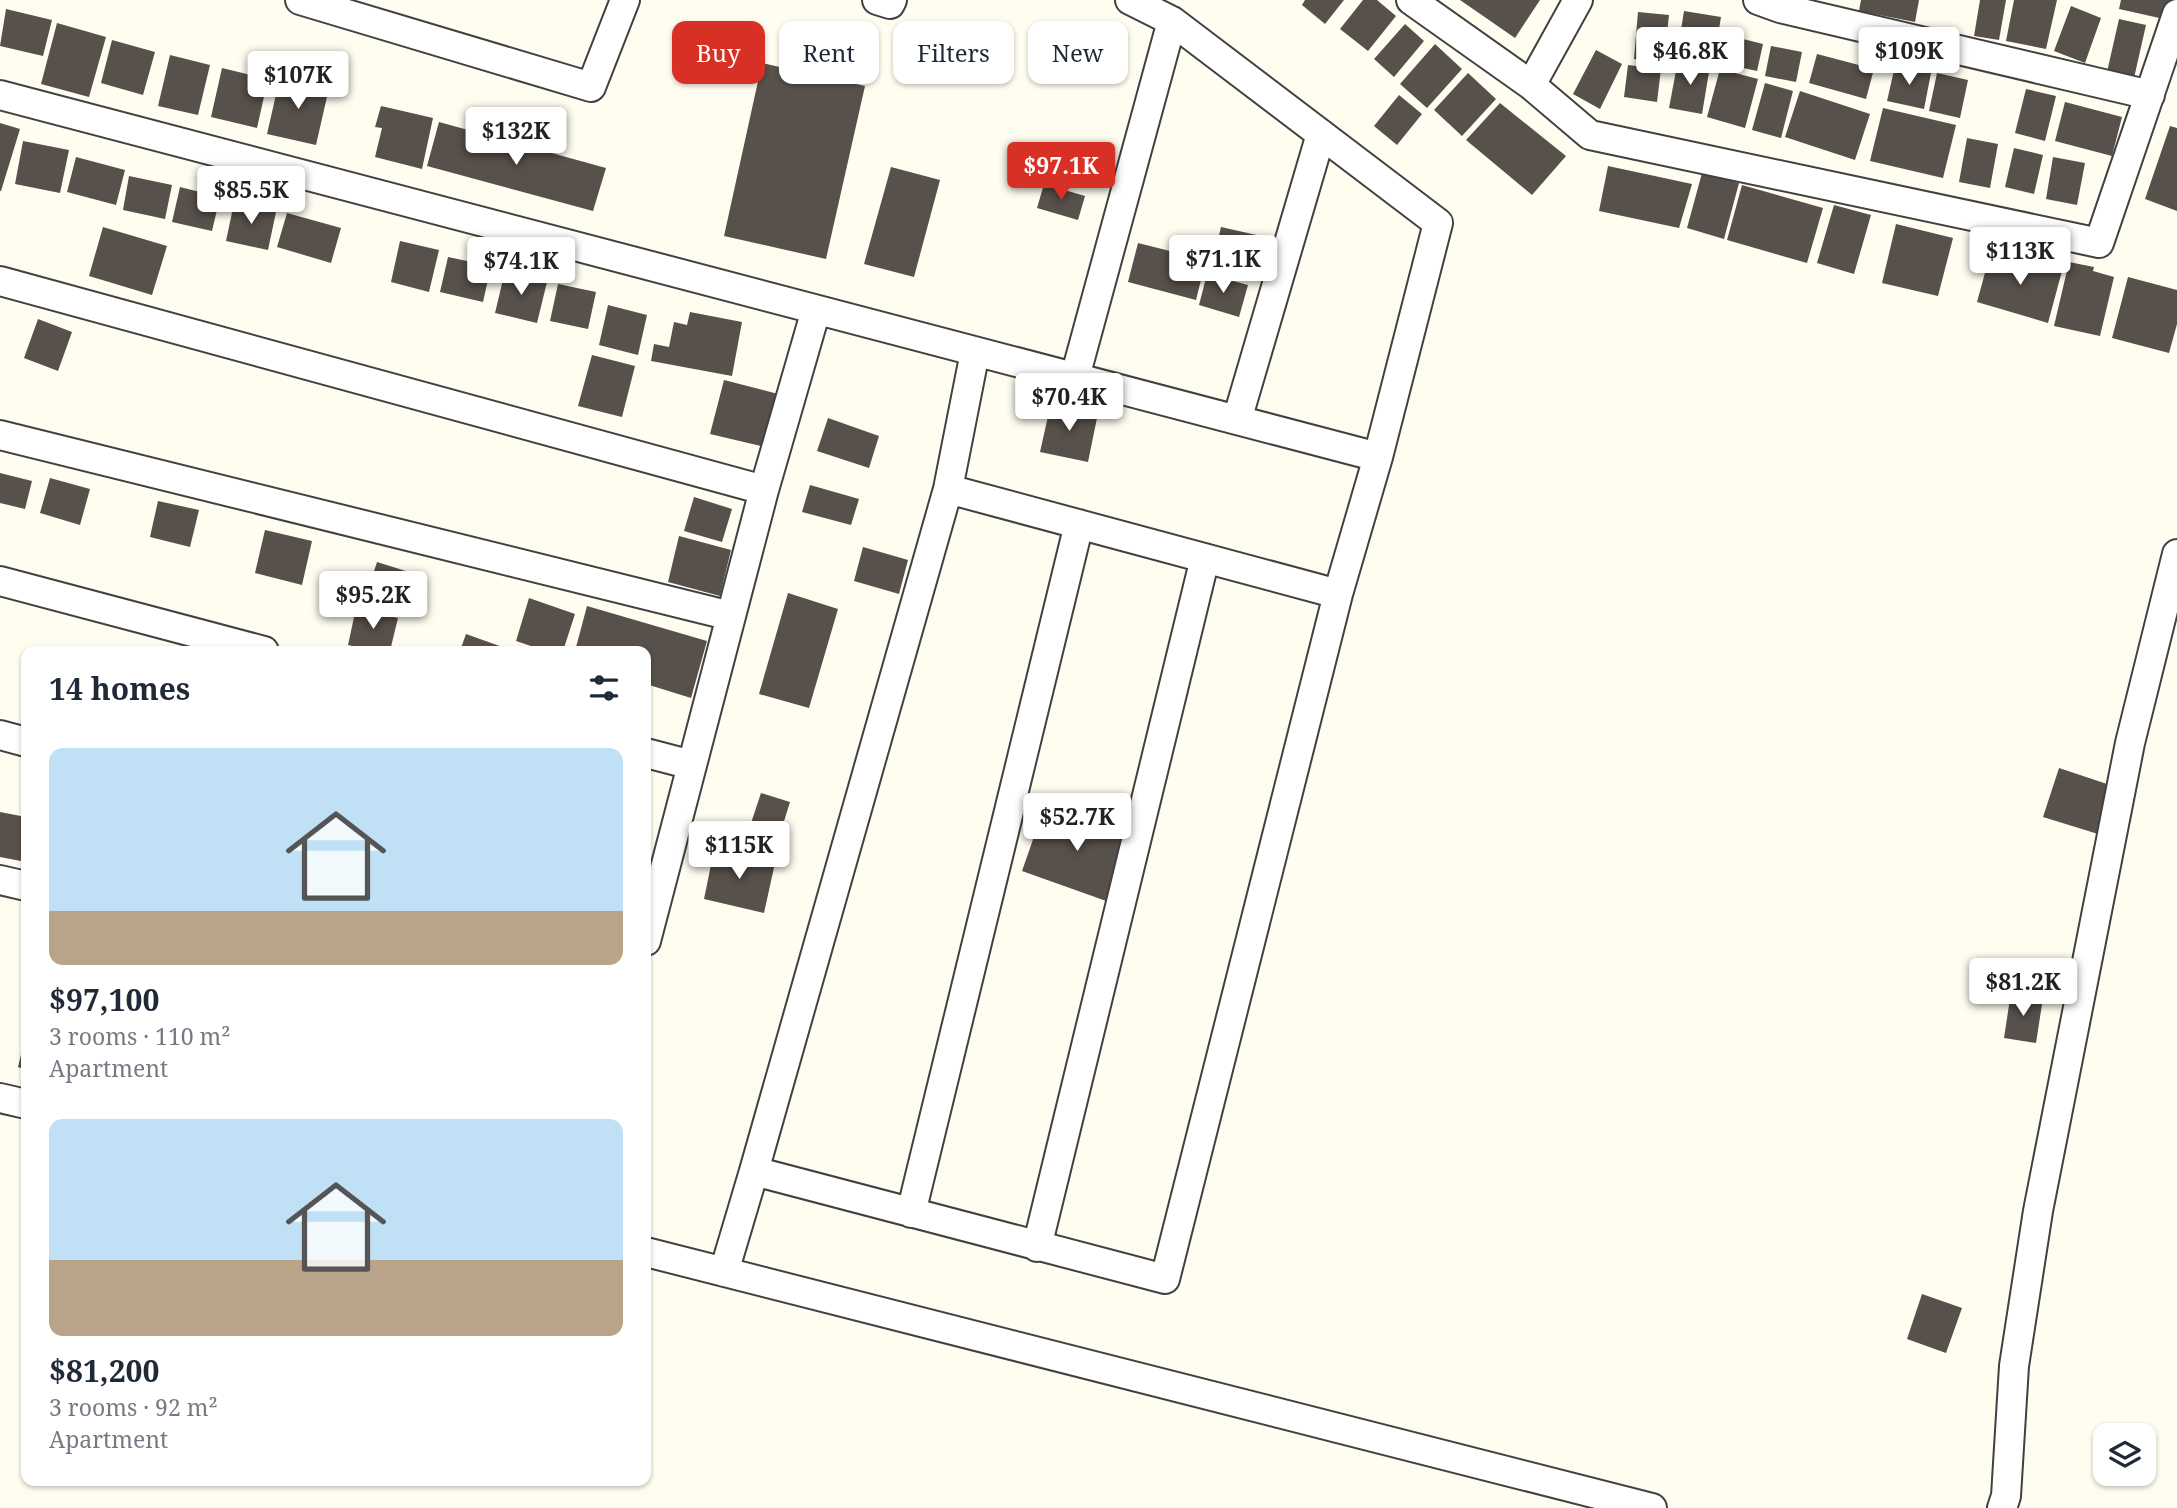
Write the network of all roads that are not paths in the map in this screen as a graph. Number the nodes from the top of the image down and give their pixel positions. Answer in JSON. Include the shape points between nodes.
{"nodes":[{"id":1,"x":300,"y":0,"type":"edge"},
{"id":2,"x":625,"y":0,"type":"edge"},
{"id":3,"x":877,"y":0,"type":"edge"},
{"id":4,"x":892,"y":0,"type":"edge"},
{"id":5,"x":1130,"y":0,"type":"edge"},
{"id":6,"x":1411,"y":0,"type":"edge"},
{"id":7,"x":1578,"y":0,"type":"edge"},
{"id":8,"x":1758,"y":0,"type":"edge"},
{"id":9,"x":2177,"y":14,"type":"edge"},
{"id":10,"x":1172,"y":21,"type":"junction"},
{"id":11,"x":1531,"y":85,"type":"junction"},
{"id":12,"x":2150,"y":94,"type":"junction"},
{"id":13,"x":0,"y":95,"type":"edge"},
{"id":14,"x":1321,"y":134,"type":"junction"},
{"id":15,"x":0,"y":281,"type":"edge"},
{"id":16,"x":816,"y":310,"type":"junction"},
{"id":17,"x":975,"y":352,"type":"junction"},
{"id":18,"x":1075,"y":377,"type":"junction"},
{"id":19,"x":1237,"y":419,"type":"junction"},
{"id":20,"x":0,"y":435,"type":"edge"},
{"id":21,"x":1378,"y":457,"type":"junction"},
{"id":22,"x":948,"y":489,"type":"junction"},
{"id":23,"x":764,"y":490,"type":"junction"},
{"id":24,"x":1079,"y":524,"type":"junction"},
{"id":25,"x":2177,"y":554,"type":"edge"},
{"id":26,"x":1205,"y":558,"type":"junction"},
{"id":27,"x":0,"y":580,"type":"edge"},
{"id":28,"x":1338,"y":594,"type":"junction"},
{"id":29,"x":731,"y":616,"type":"junction"},
{"id":30,"x":245,"y":646,"type":"edge"},
{"id":31,"x":0,"y":735,"type":"edge"},
{"id":32,"x":21,"y":741,"type":"edge"},
{"id":33,"x":651,"y":754,"type":"edge"},
{"id":34,"x":692,"y":765,"type":"junction"},
{"id":35,"x":0,"y":880,"type":"edge"},
{"id":36,"x":21,"y":885,"type":"edge"},
{"id":37,"x":651,"y":901,"type":"edge"},
{"id":38,"x":0,"y":1098,"type":"edge"},
{"id":39,"x":21,"y":1103,"type":"edge"},
{"id":40,"x":754,"y":1171,"type":"junction"},
{"id":41,"x":911,"y":1213,"type":"junction"},
{"id":42,"x":1037,"y":1247,"type":"junction"},
{"id":43,"x":651,"y":1253,"type":"edge"},
{"id":44,"x":724,"y":1272,"type":"junction"},
{"id":45,"x":1652,"y":1508,"type":"edge"},
{"id":46,"x":2002,"y":1508,"type":"edge"}],
"edges":[{"from":1,"to":2,"type":"street","via":[[592,87]]},
{"from":3,"to":4,"type":"street","via":[[890,4]]},
{"from":5,"to":10,"type":"street"},
{"from":6,"to":11,"type":"street"},
{"from":7,"to":11,"type":"street"},
{"from":8,"to":12,"type":"street"},
{"from":9,"to":12,"type":"street"},
{"from":10,"to":14,"type":"street"},
{"from":10,"to":18,"type":"street"},
{"from":11,"to":12,"type":"street","via":[[1590,135],[2099,243]]},
{"from":13,"to":16,"type":"street"},
{"from":14,"to":19,"type":"street"},
{"from":14,"to":21,"type":"street","via":[[1438,223]]},
{"from":15,"to":23,"type":"street"},
{"from":16,"to":17,"type":"street"},
{"from":16,"to":23,"type":"street"},
{"from":17,"to":18,"type":"street"},
{"from":17,"to":22,"type":"street"},
{"from":18,"to":19,"type":"street"},
{"from":19,"to":21,"type":"street"},
{"from":20,"to":29,"type":"street"},
{"from":21,"to":28,"type":"street"},
{"from":22,"to":24,"type":"street"},
{"from":22,"to":40,"type":"street"},
{"from":23,"to":29,"type":"street"},
{"from":24,"to":26,"type":"street"},
{"from":24,"to":41,"type":"street"},
{"from":25,"to":46,"type":"street","via":[[2130,743],[2038,1211],[2014,1366]]},
{"from":26,"to":28,"type":"street"},
{"from":26,"to":42,"type":"street"},
{"from":27,"to":30,"type":"street"},
{"from":28,"to":42,"type":"street","via":[[1165,1279]]},
{"from":29,"to":34,"type":"street"},
{"from":31,"to":32,"type":"street"},
{"from":33,"to":34,"type":"street"},
{"from":34,"to":37,"type":"street"},
{"from":35,"to":36,"type":"street"},
{"from":38,"to":39,"type":"street"},
{"from":40,"to":41,"type":"street"},
{"from":40,"to":44,"type":"street"},
{"from":41,"to":42,"type":"street"},
{"from":43,"to":44,"type":"street"},
{"from":44,"to":45,"type":"street"}]}
